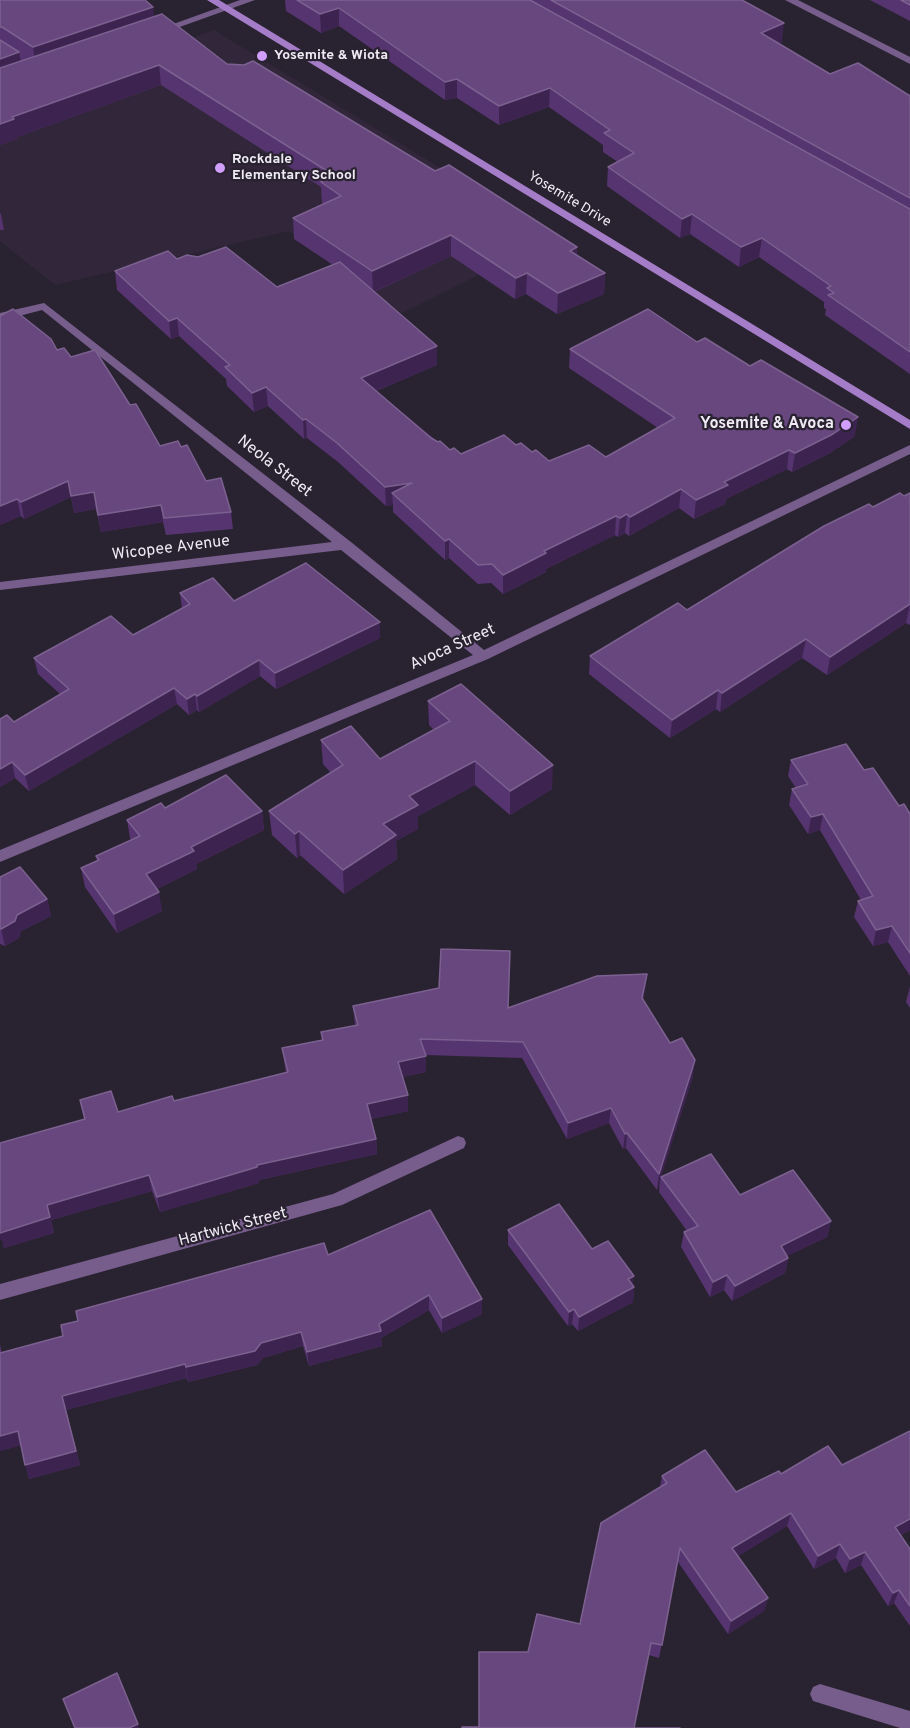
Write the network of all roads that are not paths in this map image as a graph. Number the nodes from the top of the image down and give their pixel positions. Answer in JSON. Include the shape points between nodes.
{"nodes":[{"id":1,"x":212,"y":0,"type":"edge"},
{"id":2,"x":250,"y":0,"type":"edge"},
{"id":3,"x":790,"y":0,"type":"edge"},
{"id":4,"x":226,"y":8,"type":"junction"},
{"id":5,"x":148,"y":34,"type":"edge"},
{"id":6,"x":910,"y":61,"type":"edge"},
{"id":7,"x":0,"y":317,"type":"edge"},
{"id":8,"x":910,"y":425,"type":"edge"},
{"id":9,"x":910,"y":449,"type":"edge"},
{"id":10,"x":346,"y":545,"type":"junction"},
{"id":11,"x":0,"y":586,"type":"edge"},
{"id":12,"x":483,"y":656,"type":"junction"},
{"id":13,"x":0,"y":856,"type":"edge"},
{"id":14,"x":458,"y":1143,"type":"dead end"},
{"id":15,"x":0,"y":1292,"type":"edge"},
{"id":16,"x":820,"y":1694,"type":"dead end"},
{"id":17,"x":910,"y":1721,"type":"edge"}],
"edges":[{"from":1,"to":4,"type":"street","name":"Yosemite Drive"},
{"from":2,"to":4,"type":"street"},
{"from":3,"to":6,"type":"street"},
{"from":4,"to":5,"type":"street"},
{"from":4,"to":8,"type":"street","name":"Yosemite Drive"},
{"from":7,"to":10,"type":"street","name":"Neola Street","via":[[44,306]]},
{"from":9,"to":12,"type":"street","name":"Avoca Street"},
{"from":10,"to":11,"type":"street","name":"Wicopee Avenue"},
{"from":10,"to":12,"type":"street","name":"Neola Street"},
{"from":12,"to":13,"type":"street","name":"Avoca Street"},
{"from":14,"to":15,"type":"street","name":"Hartwick Street","via":[[336,1200]]},
{"from":16,"to":17,"type":"street"}]}
